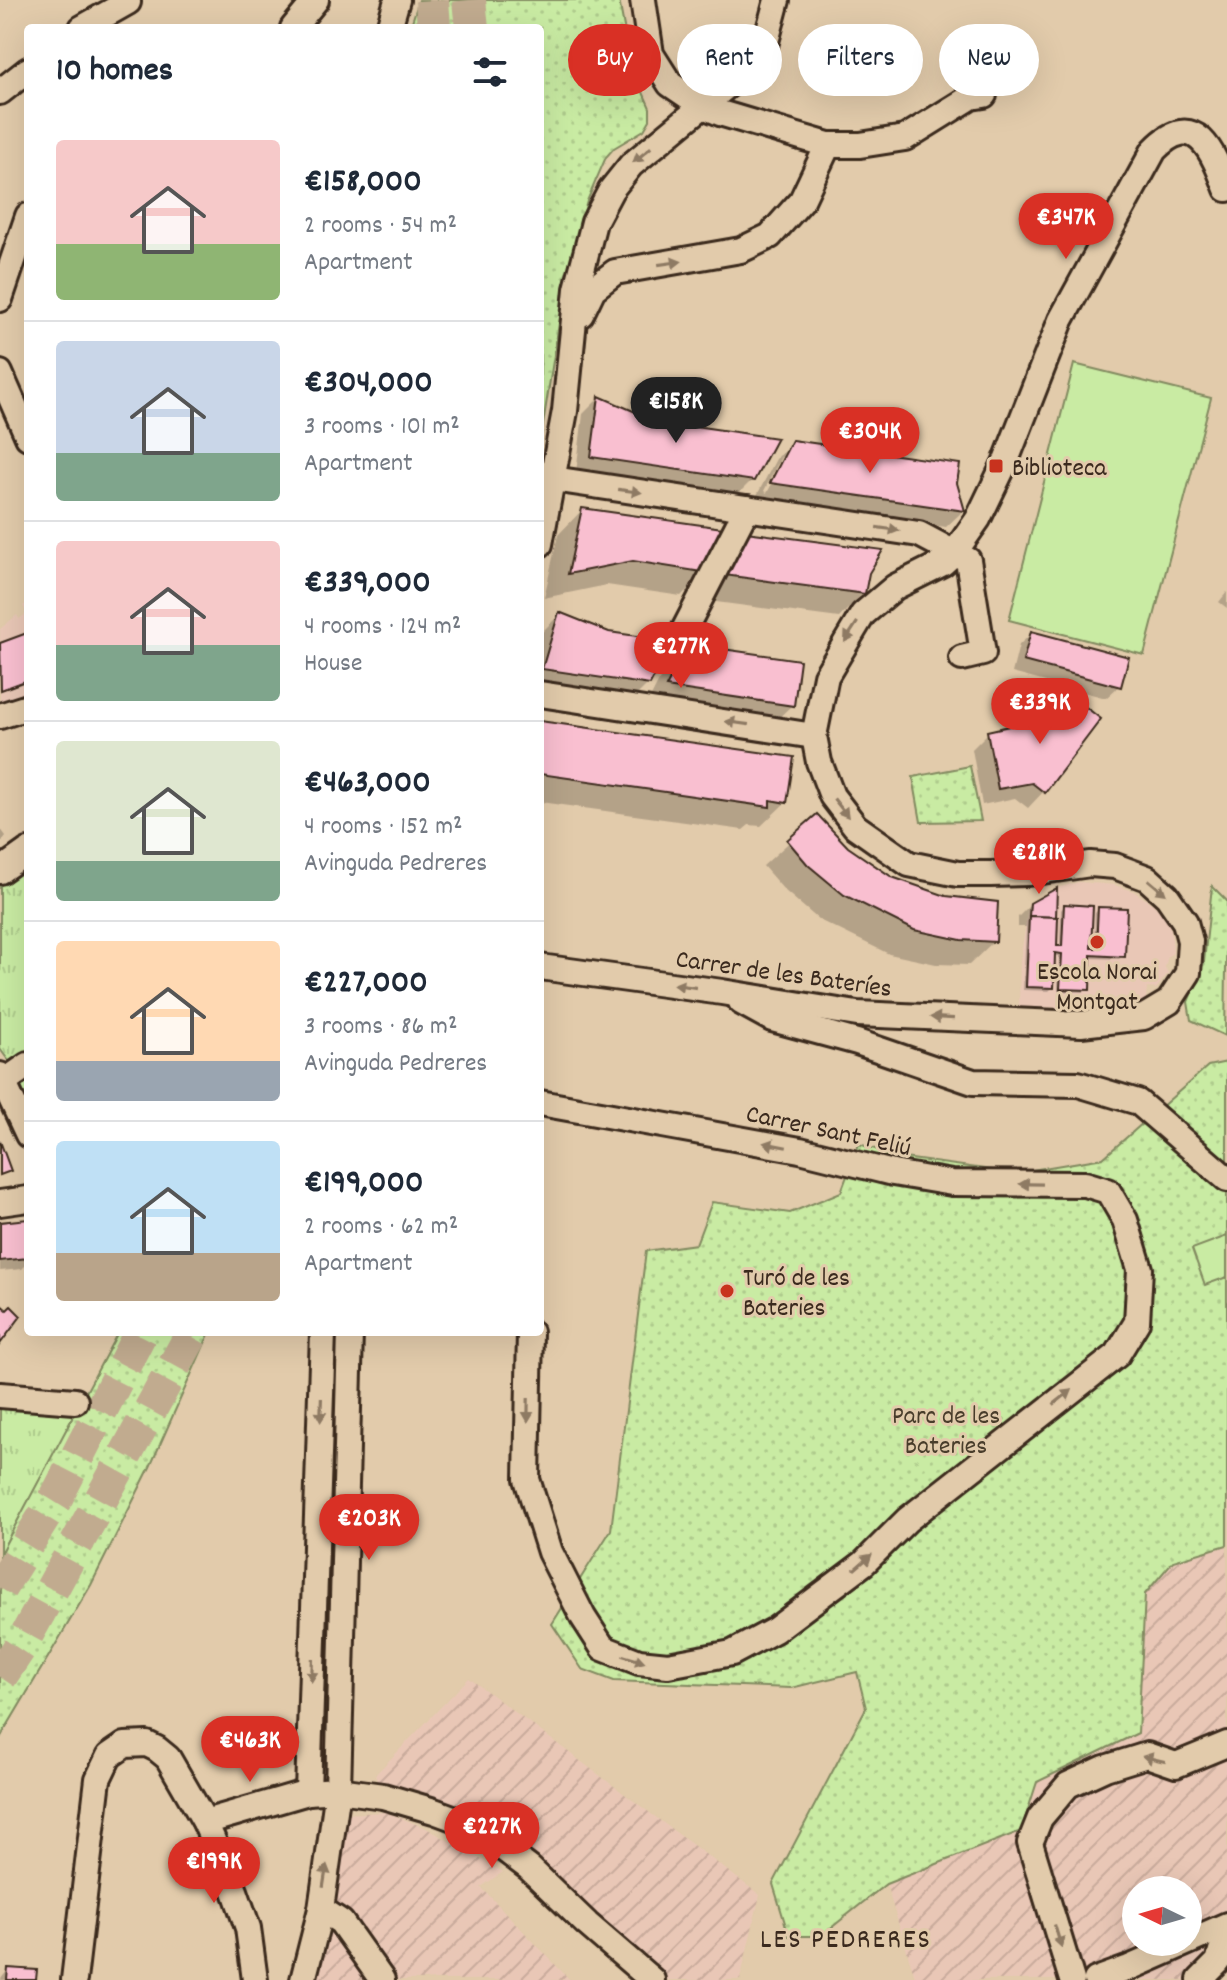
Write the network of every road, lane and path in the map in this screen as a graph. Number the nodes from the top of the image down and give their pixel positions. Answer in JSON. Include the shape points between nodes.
{"nodes":[{"id":1,"x":316,"y":0,"type":"edge"},
{"id":2,"x":397,"y":0,"type":"edge"},
{"id":3,"x":413,"y":0,"type":"edge"},
{"id":4,"x":643,"y":0,"type":"edge"},
{"id":5,"x":777,"y":0,"type":"edge"},
{"id":6,"x":129,"y":1,"type":"edge"},
{"id":7,"x":89,"y":24,"type":"edge"},
{"id":8,"x":119,"y":24,"type":"edge"},
{"id":9,"x":296,"y":24,"type":"edge"},
{"id":10,"x":390,"y":24,"type":"edge"},
{"id":11,"x":406,"y":24,"type":"edge"},
{"id":12,"x":24,"y":73,"type":"edge"},
{"id":13,"x":0,"y":92,"type":"edge"},
{"id":14,"x":978,"y":96,"type":"edge"},
{"id":15,"x":701,"y":105,"type":"junction"},
{"id":16,"x":828,"y":145,"type":"junction"},
{"id":17,"x":1227,"y":189,"type":"edge"},
{"id":18,"x":24,"y":228,"type":"edge"},
{"id":19,"x":589,"y":240,"type":"junction"},
{"id":20,"x":615,"y":272,"type":"junction"},
{"id":21,"x":0,"y":299,"type":"edge"},
{"id":22,"x":573,"y":336,"type":"junction"},
{"id":23,"x":0,"y":373,"type":"edge"},
{"id":24,"x":24,"y":428,"type":"edge"},
{"id":25,"x":553,"y":479,"type":"junction"},
{"id":26,"x":747,"y":508,"type":"junction"},
{"id":27,"x":544,"y":524,"type":"edge"},
{"id":28,"x":955,"y":552,"type":"junction"},
{"id":29,"x":683,"y":632,"type":"dead end"},
{"id":30,"x":962,"y":658,"type":"dead end"},
{"id":31,"x":544,"y":695,"type":"edge"},
{"id":32,"x":24,"y":708,"type":"edge"},
{"id":33,"x":0,"y":716,"type":"edge"},
{"id":34,"x":814,"y":736,"type":"junction"},
{"id":35,"x":24,"y":854,"type":"edge"},
{"id":36,"x":0,"y":871,"type":"edge"},
{"id":37,"x":544,"y":968,"type":"edge"},
{"id":38,"x":722,"y":992,"type":"junction"},
{"id":39,"x":24,"y":1067,"type":"edge"},
{"id":40,"x":2,"y":1078,"type":"edge"},
{"id":41,"x":544,"y":1104,"type":"edge"},
{"id":42,"x":24,"y":1126,"type":"edge"},
{"id":43,"x":1227,"y":1179,"type":"edge"},
{"id":44,"x":24,"y":1200,"type":"edge"},
{"id":45,"x":0,"y":1203,"type":"edge"},
{"id":46,"x":323,"y":1336,"type":"edge"},
{"id":47,"x":350,"y":1336,"type":"edge"},
{"id":48,"x":530,"y":1336,"type":"edge"},
{"id":49,"x":0,"y":1395,"type":"edge"},
{"id":50,"x":75,"y":1401,"type":"dead end"},
{"id":51,"x":1227,"y":1744,"type":"edge"},
{"id":52,"x":338,"y":1790,"type":"junction"},
{"id":53,"x":308,"y":1792,"type":"junction"},
{"id":54,"x":205,"y":1822,"type":"junction"},
{"id":55,"x":321,"y":1909,"type":"junction"},
{"id":56,"x":1227,"y":1928,"type":"edge"},
{"id":57,"x":1111,"y":1978,"type":"edge"},
{"id":58,"x":74,"y":1980,"type":"edge"},
{"id":59,"x":255,"y":1980,"type":"edge"},
{"id":60,"x":303,"y":1980,"type":"edge"},
{"id":61,"x":382,"y":1980,"type":"edge"},
{"id":62,"x":652,"y":1980,"type":"edge"},
{"id":63,"x":1072,"y":1980,"type":"edge"},
{"id":64,"x":1200,"y":1980,"type":"edge"}],
"edges":[{"from":1,"to":9,"type":"street"},
{"from":2,"to":10,"type":"street"},
{"from":3,"to":11,"type":"street"},
{"from":4,"to":15,"type":"street","via":[[651,54],[660,71]]},
{"from":5,"to":15,"type":"street","via":[[762,57]]},
{"from":6,"to":7,"type":"street"},
{"from":6,"to":8,"type":"street"},
{"from":12,"to":13,"type":"street"},
{"from":14,"to":16,"type":"street","via":[[905,138]]},
{"from":15,"to":16,"type":"street"},
{"from":15,"to":19,"type":"street","one_way":true,"via":[[621,176],[601,206]]},
{"from":20,"to":16,"type":"street","one_way":true,"via":[[741,250],[770,236],[802,200]]},
{"from":17,"to":28,"type":"street","via":[[1207,142],[1196,136],[1173,136],[1154,150],[1061,320],[1000,473]]},
{"from":18,"to":21,"type":"street"},
{"from":19,"to":20,"type":"street","via":[[596,262]]},
{"from":19,"to":22,"type":"street"},
{"from":20,"to":22,"type":"street","via":[[593,289]]},
{"from":22,"to":25,"type":"street"},
{"from":23,"to":24,"type":"street"},
{"from":25,"to":26,"type":"street","one_way":true},
{"from":25,"to":27,"type":"street"},
{"from":26,"to":28,"type":"street","one_way":true,"via":[[919,534]]},
{"from":26,"to":29,"type":"street"},
{"from":28,"to":30,"type":"street","via":[[968,560],[983,653]]},
{"from":28,"to":34,"type":"street","one_way":true,"via":[[895,587],[863,614],[826,676]]},
{"from":34,"to":31,"type":"street","one_way":true},
{"from":32,"to":33,"type":"street"},
{"from":34,"to":38,"type":"street","name":"Carrer de les Bateríes","one_way":true,"via":[[832,796],[855,826],[909,864],[958,874],[1028,873],[1090,864],[1115,866],[1147,878],[1185,922],[1188,973],[1169,1002],[1144,1017],[1081,1024],[857,1014]]},
{"from":35,"to":36,"type":"street"},
{"from":38,"to":37,"type":"street","name":"Carrer de les Bateríes","one_way":true},
{"from":38,"to":43,"type":"street","via":[[772,1019],[973,1082],[1078,1084],[1138,1102]]},
{"from":39,"to":40,"type":"street"},
{"from":40,"to":42,"type":"street"},
{"from":48,"to":41,"type":"street","name":"Carrer Sant Feliú","one_way":true,"via":[[527,1479],[550,1552],[603,1648],[639,1662],[668,1665],[732,1653],[775,1630],[1117,1355],[1137,1322],[1140,1269],[1125,1220],[1108,1191],[1085,1184],[952,1183]]},
{"from":44,"to":45,"type":"street"},
{"from":46,"to":53,"type":"street","one_way":true},
{"from":47,"to":52,"type":"street"},
{"from":49,"to":50,"type":"street"},
{"from":51,"to":63,"type":"street","one_way":true,"via":[[1176,1765],[1147,1755],[1105,1768],[1068,1785],[1040,1818],[1030,1843]]},
{"from":52,"to":53,"type":"street"},
{"from":55,"to":52,"type":"street","one_way":true},
{"from":52,"to":62,"type":"street","via":[[383,1796],[472,1825],[529,1868]]},
{"from":53,"to":54,"type":"street"},
{"from":54,"to":58,"type":"street","via":[[168,1758],[157,1749],[135,1743],[116,1750],[103,1766],[94,1796]]},
{"from":54,"to":59,"type":"street","via":[[248,1928]]},
{"from":55,"to":60,"type":"street"},
{"from":55,"to":61,"type":"street","via":[[341,1922]]},
{"from":56,"to":57,"type":"street"},
{"from":56,"to":64,"type":"street","via":[[1218,1962]]}]}
